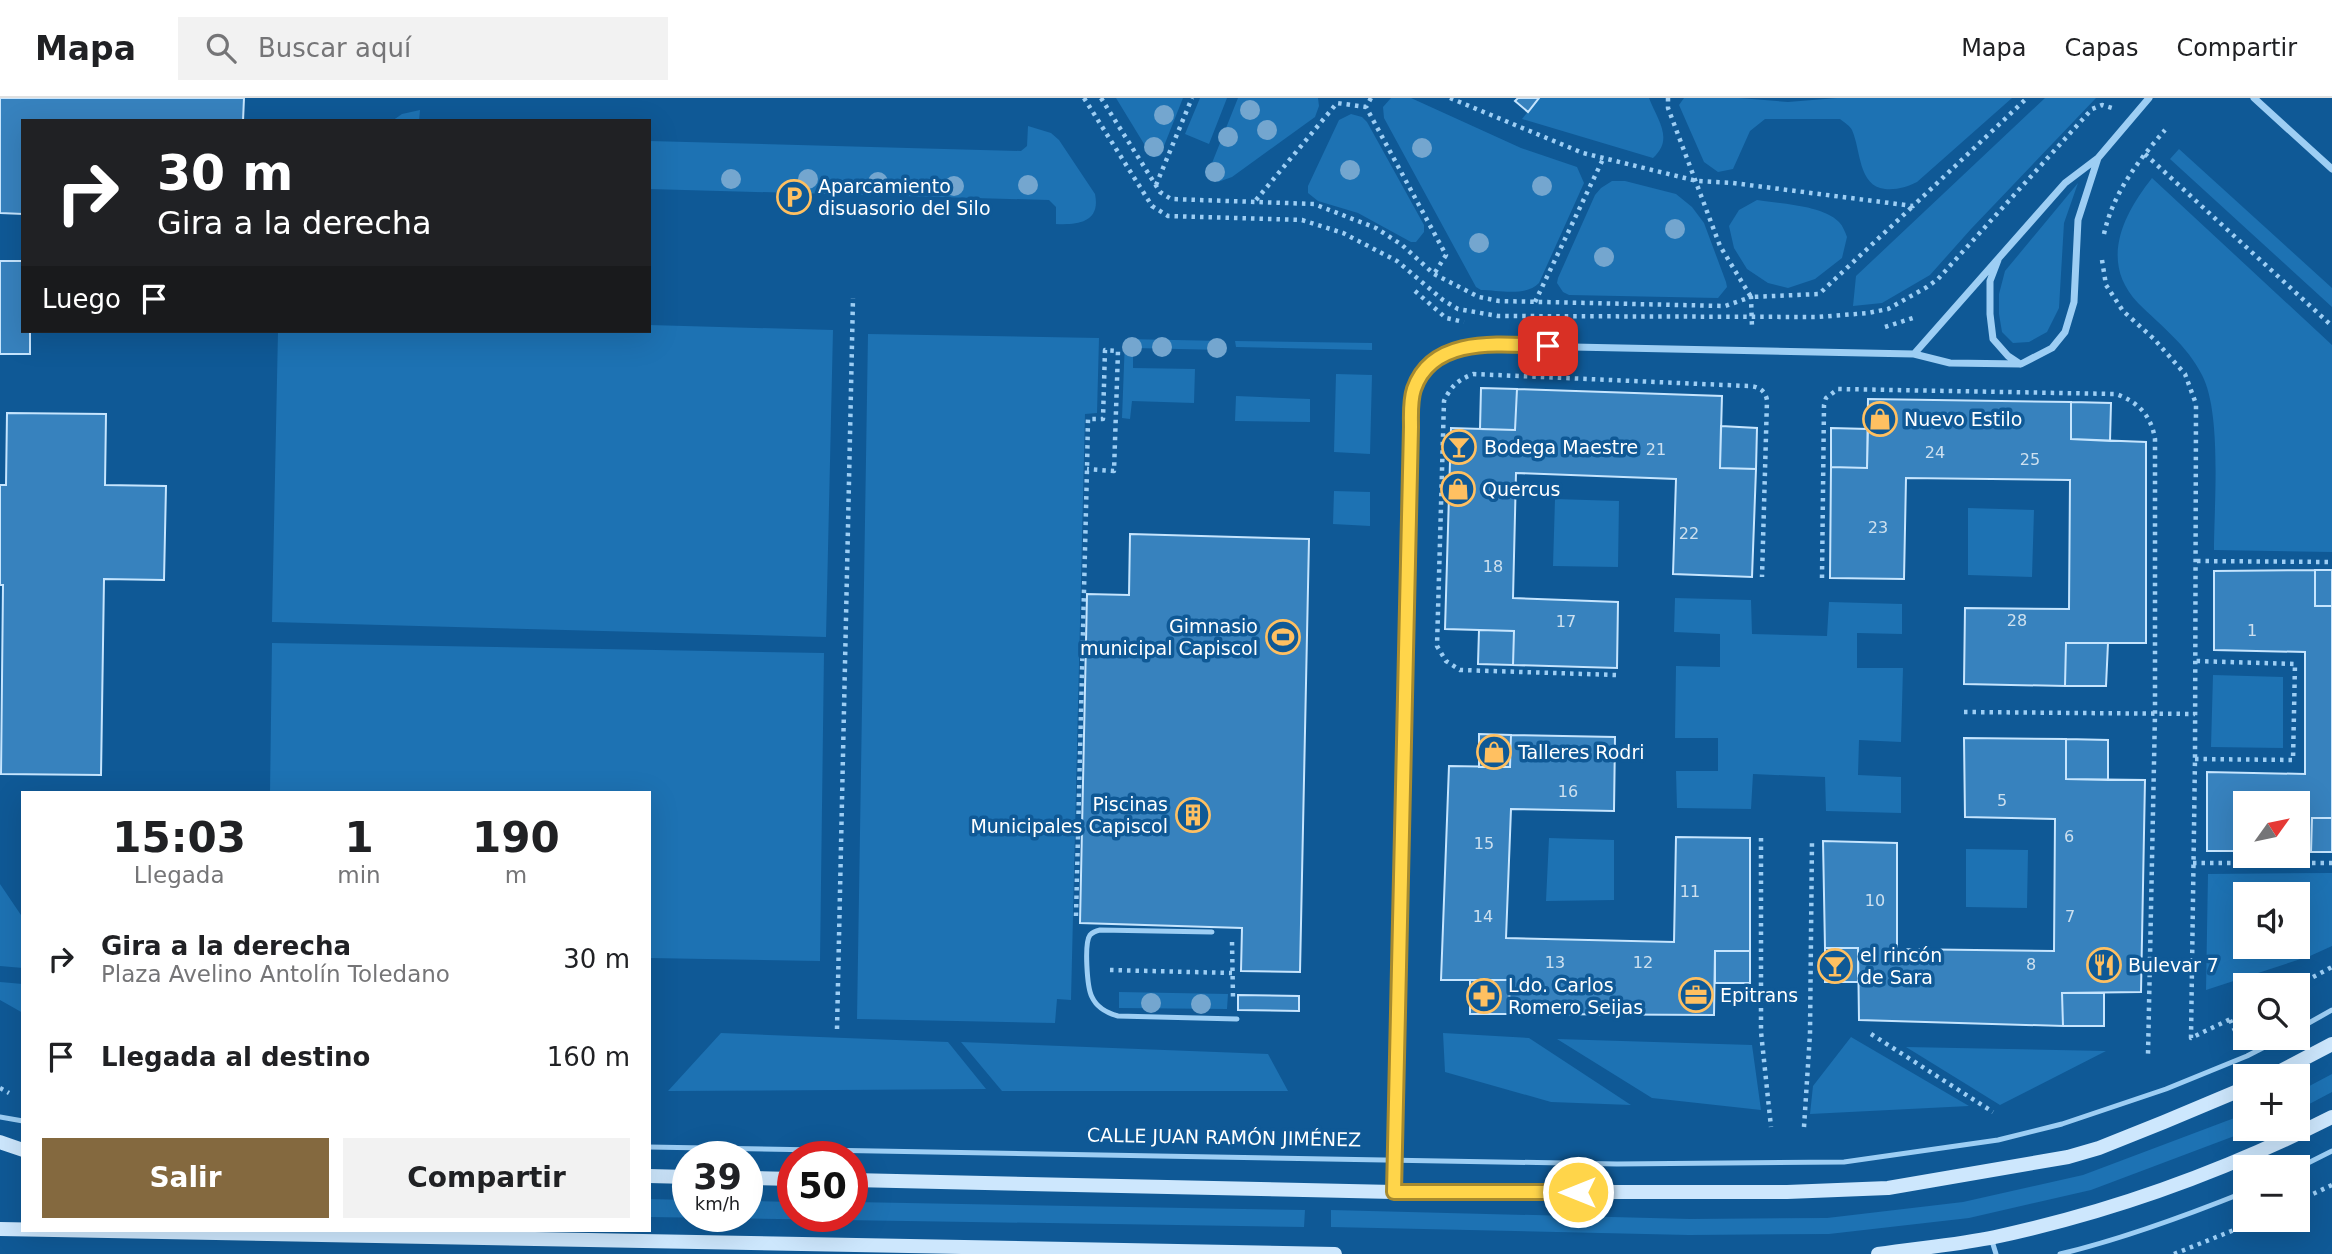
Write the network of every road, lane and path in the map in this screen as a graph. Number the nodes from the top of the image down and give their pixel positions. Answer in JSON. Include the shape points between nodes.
{"nodes":[{"id":1,"x":1084,"y":98,"type":"edge"},
{"id":2,"x":1101,"y":98,"type":"edge"},
{"id":3,"x":1192,"y":98,"type":"edge"},
{"id":4,"x":1371,"y":98,"type":"edge"},
{"id":5,"x":1450,"y":98,"type":"edge"},
{"id":6,"x":1668,"y":98,"type":"edge"},
{"id":7,"x":2027,"y":98,"type":"edge"},
{"id":8,"x":2149,"y":98,"type":"edge"},
{"id":9,"x":2254,"y":98,"type":"edge"},
{"id":10,"x":1366,"y":107,"type":"junction"},
{"id":11,"x":2113,"y":108,"type":"junction"},
{"id":12,"x":2104,"y":118,"type":"dead end"},
{"id":13,"x":2129,"y":122,"type":"junction"},
{"id":14,"x":2165,"y":130,"type":"dead end"},
{"id":15,"x":2144,"y":153,"type":"junction"},
{"id":16,"x":2098,"y":158,"type":"junction"},
{"id":17,"x":1603,"y":159,"type":"junction"},
{"id":18,"x":2332,"y":169,"type":"edge"},
{"id":19,"x":1698,"y":181,"type":"junction"},
{"id":20,"x":1156,"y":185,"type":"junction"},
{"id":21,"x":1255,"y":201,"type":"junction"},
{"id":22,"x":1913,"y":206,"type":"junction"},
{"id":23,"x":2103,"y":244,"type":"dead end"},
{"id":24,"x":2000,"y":255,"type":"junction"},
{"id":25,"x":2101,"y":257,"type":"dead end"},
{"id":26,"x":1434,"y":274,"type":"junction"},
{"id":27,"x":1415,"y":291,"type":"dead end"},
{"id":28,"x":853,"y":298,"type":"dead end"},
{"id":29,"x":1751,"y":298,"type":"junction"},
{"id":30,"x":1535,"y":302,"type":"junction"},
{"id":31,"x":1920,"y":312,"type":"dead end"},
{"id":32,"x":1474,"y":325,"type":"dead end"},
{"id":33,"x":2332,"y":326,"type":"edge"},
{"id":34,"x":1742,"y":328,"type":"dead end"},
{"id":35,"x":1752,"y":328,"type":"dead end"},
{"id":36,"x":1877,"y":329,"type":"dead end"},
{"id":37,"x":1914,"y":354,"type":"junction"},
{"id":38,"x":2021,"y":364,"type":"junction"},
{"id":39,"x":1087,"y":469,"type":"junction"},
{"id":40,"x":2197,"y":562,"type":"junction"},
{"id":41,"x":2332,"y":562,"type":"edge"},
{"id":42,"x":1762,"y":577,"type":"dead end"},
{"id":43,"x":1822,"y":578,"type":"dead end"},
{"id":44,"x":2196,"y":661,"type":"junction"},
{"id":45,"x":1616,"y":676,"type":"dead end"},
{"id":46,"x":1964,"y":712,"type":"dead end"},
{"id":47,"x":2195,"y":714,"type":"junction"},
{"id":48,"x":2155,"y":715,"type":"junction"},
{"id":49,"x":2195,"y":759,"type":"junction"},
{"id":50,"x":1761,"y":838,"type":"dead end"},
{"id":51,"x":1812,"y":841,"type":"dead end"},
{"id":52,"x":2193,"y":863,"type":"junction"},
{"id":53,"x":2332,"y":863,"type":"edge"},
{"id":54,"x":1076,"y":916,"type":"dead end"},
{"id":55,"x":1212,"y":932,"type":"dead end"},
{"id":56,"x":1232,"y":939,"type":"dead end"},
{"id":57,"x":2332,"y":967,"type":"edge"},
{"id":58,"x":1087,"y":970,"type":"junction"},
{"id":59,"x":1232,"y":973,"type":"junction"},
{"id":60,"x":2310,"y":979,"type":"edge"},
{"id":61,"x":1233,"y":994,"type":"dead end"},
{"id":62,"x":2332,"y":1010,"type":"edge"},
{"id":63,"x":2233,"y":1018,"type":"edge"},
{"id":64,"x":1237,"y":1019,"type":"dead end"},
{"id":65,"x":2310,"y":1022,"type":"edge"},
{"id":66,"x":837,"y":1029,"type":"dead end"},
{"id":67,"x":1871,"y":1034,"type":"dead end"},
{"id":68,"x":2332,"y":1044,"type":"edge"},
{"id":69,"x":2258,"y":1050,"type":"edge"},
{"id":70,"x":2148,"y":1055,"type":"dead end"},
{"id":71,"x":2294,"y":1064,"type":"edge"},
{"id":72,"x":2233,"y":1093,"type":"edge"},
{"id":73,"x":1993,"y":1112,"type":"dead end"},
{"id":74,"x":0,"y":1117,"type":"edge"},
{"id":75,"x":2332,"y":1117,"type":"edge"},
{"id":76,"x":21,"y":1121,"type":"edge"},
{"id":77,"x":1771,"y":1127,"type":"dead end"},
{"id":78,"x":1804,"y":1127,"type":"dead end"},
{"id":79,"x":0,"y":1142,"type":"edge"},
{"id":80,"x":651,"y":1147,"type":"edge"},
{"id":81,"x":21,"y":1149,"type":"edge"},
{"id":82,"x":2332,"y":1151,"type":"edge"},
{"id":83,"x":1395,"y":1160,"type":"junction"},
{"id":84,"x":2310,"y":1162,"type":"edge"},
{"id":85,"x":651,"y":1176,"type":"edge"},
{"id":86,"x":672,"y":1177,"type":"edge"},
{"id":87,"x":868,"y":1180,"type":"edge"},
{"id":88,"x":2332,"y":1185,"type":"edge"},
{"id":89,"x":1394,"y":1192,"type":"junction"},
{"id":90,"x":2310,"y":1195,"type":"edge"},
{"id":91,"x":2233,"y":1197,"type":"edge"},
{"id":92,"x":0,"y":1229,"type":"edge"},
{"id":93,"x":21,"y":1229,"type":"edge"},
{"id":94,"x":2233,"y":1230,"type":"edge"},
{"id":95,"x":160,"y":1232,"type":"edge"},
{"id":96,"x":1992,"y":1238,"type":"junction"},
{"id":97,"x":1335,"y":1254,"type":"edge"},
{"id":98,"x":1878,"y":1254,"type":"edge"},
{"id":99,"x":1996,"y":1254,"type":"edge"},
{"id":100,"x":2060,"y":1254,"type":"edge"},
{"id":101,"x":2174,"y":1254,"type":"edge"}],
"edges":[{"from":1,"to":11,"type":"path","via":[[1152,206],[1168,216],[1302,220],[1343,233],[1397,261],[1458,309],[1499,316],[1818,317],[1888,309],[1938,279],[2092,109],[2102,104]]},
{"from":2,"to":20,"type":"path"},
{"from":3,"to":20,"type":"path"},
{"from":4,"to":10,"type":"path"},
{"from":5,"to":17,"type":"path"},
{"from":6,"to":19,"type":"path"},
{"from":7,"to":22,"type":"path"},
{"from":8,"to":13,"type":"street"},
{"from":9,"to":18,"type":"street"},
{"from":10,"to":21,"type":"path","via":[[1338,103]]},
{"from":10,"to":26,"type":"path","via":[[1446,255]]},
{"from":11,"to":12,"type":"path"},
{"from":11,"to":13,"type":"path"},
{"from":13,"to":16,"type":"street"},
{"from":14,"to":15,"type":"path"},
{"from":15,"to":23,"type":"path","via":[[2110,213]]},
{"from":15,"to":33,"type":"path"},
{"from":16,"to":24,"type":"street","via":[[2065,183]]},
{"from":16,"to":38,"type":"street","via":[[2078,220],[2074,302],[2065,332],[2052,348]]},
{"from":17,"to":19,"type":"path"},
{"from":17,"to":30,"type":"path"},
{"from":19,"to":22,"type":"path"},
{"from":19,"to":29,"type":"path","via":[[1720,246]]},
{"from":20,"to":21,"type":"path","via":[[1171,199]]},
{"from":21,"to":26,"type":"path","via":[[1314,204],[1376,229]]},
{"from":22,"to":29,"type":"path","via":[[1819,294]]},
{"from":24,"to":37,"type":"street"},
{"from":24,"to":38,"type":"street","via":[[1990,281],[1993,339]]},
{"from":25,"to":40,"type":"path","via":[[2106,285],[2123,310],[2185,374],[2196,404]]},
{"from":26,"to":30,"type":"path","via":[[1479,296]]},
{"from":27,"to":32,"type":"path","via":[[1446,318]]},
{"from":28,"to":66,"type":"path"},
{"from":29,"to":30,"type":"path","via":[[1725,306]]},
{"from":31,"to":36,"type":"path"},
{"from":34,"to":35,"type":"path"},
{"from":37,"to":38,"type":"street","via":[[1950,363]]},
{"from":37,"to":83,"type":"street","via":[[1481,345],[1450,352],[1421,376],[1412,403]]},
{"from":39,"to":39,"type":"path","via":[[1088,419],[1103,419],[1105,350],[1118,351],[1114,471]]},
{"from":39,"to":54,"type":"path"},
{"from":40,"to":41,"type":"path"},
{"from":40,"to":44,"type":"path"},
{"from":42,"to":45,"type":"path","via":[[1767,400],[1756,386],[1473,374],[1460,380],[1444,401],[1437,646],[1446,661],[1460,670]]},
{"from":43,"to":48,"type":"path","via":[[1824,405],[1831,393],[1838,389],[2116,394],[2130,399],[2148,417],[2155,439]]},
{"from":44,"to":47,"type":"path"},
{"from":44,"to":49,"type":"path","via":[[2295,664],[2293,761]]},
{"from":46,"to":48,"type":"path"},
{"from":47,"to":48,"type":"path"},
{"from":47,"to":49,"type":"path"},
{"from":48,"to":70,"type":"path"},
{"from":49,"to":52,"type":"path"},
{"from":50,"to":77,"type":"path","via":[[1761,1032]]},
{"from":51,"to":78,"type":"path"},
{"from":52,"to":53,"type":"path"},
{"from":52,"to":63,"type":"path","via":[[2190,1038]]},
{"from":55,"to":58,"type":"lane","via":[[1100,930],[1088,940]]},
{"from":56,"to":59,"type":"path"},
{"from":57,"to":60,"type":"path"},
{"from":58,"to":59,"type":"path"},
{"from":58,"to":64,"type":"lane","via":[[1091,995],[1107,1013]]},
{"from":59,"to":61,"type":"path"},
{"from":62,"to":65,"type":"lane"},
{"from":67,"to":73,"type":"path"},
{"from":68,"to":71,"type":"main road"},
{"from":69,"to":83,"type":"lane","name":"CALLE JUAN RAMÓN JIMÉNEZ","via":[[2165,1089],[2062,1124],[1998,1140],[1844,1163]]},
{"from":72,"to":89,"type":"main road","via":[[2068,1157],[1888,1188]]},
{"from":74,"to":76,"type":"lane"},
{"from":75,"to":96,"type":"main road","via":[[2244,1159],[2149,1196]]},
{"from":79,"to":81,"type":"main road"},
{"from":80,"to":83,"type":"lane","name":"CALLE JUAN RAMÓN JIMÉNEZ"},
{"from":82,"to":84,"type":"lane"},
{"from":83,"to":89,"type":"street"},
{"from":85,"to":86,"type":"main road"},
{"from":87,"to":89,"type":"main road"},
{"from":88,"to":90,"type":"path"},
{"from":91,"to":100,"type":"lane"},
{"from":92,"to":93,"type":"main road"},
{"from":94,"to":101,"type":"path"},
{"from":95,"to":97,"type":"main road"},
{"from":96,"to":98,"type":"main road"},
{"from":96,"to":99,"type":"lane"}]}
